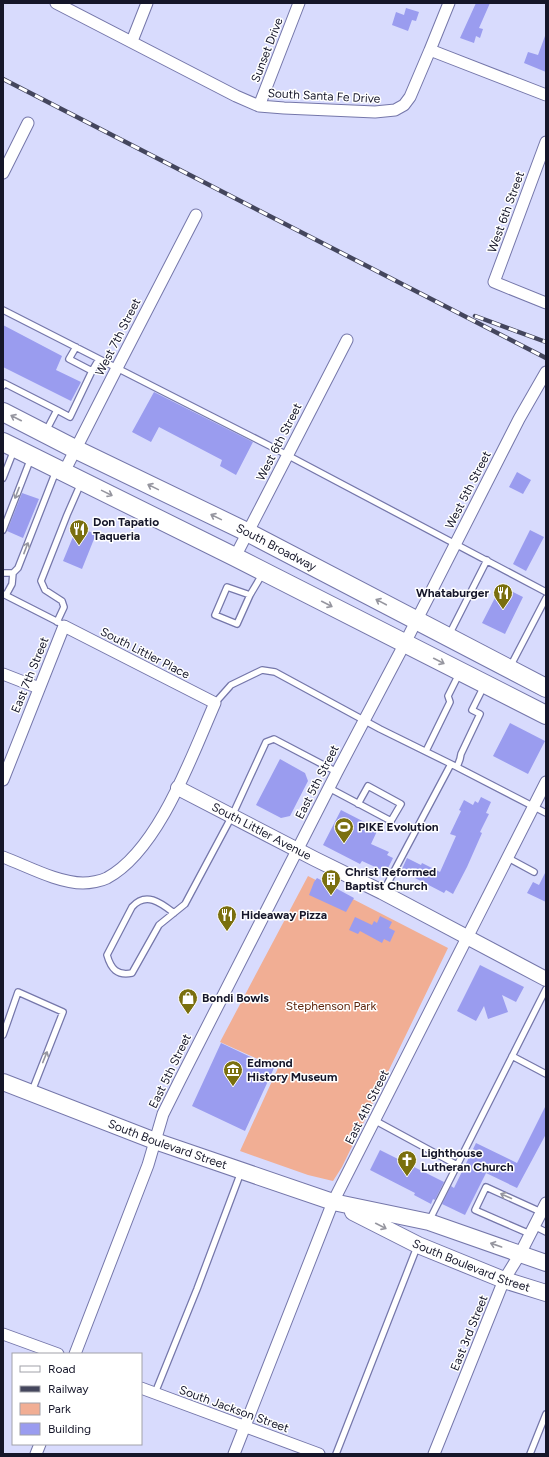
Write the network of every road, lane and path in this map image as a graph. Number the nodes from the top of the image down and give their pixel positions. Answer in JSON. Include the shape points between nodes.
{"nodes":[{"id":1,"x":56,"y":3,"type":"edge"},
{"id":2,"x":147,"y":3,"type":"edge"},
{"id":3,"x":299,"y":3,"type":"edge"},
{"id":4,"x":449,"y":3,"type":"edge"},
{"id":5,"x":132,"y":41,"type":"junction"},
{"id":6,"x":430,"y":50,"type":"junction"},
{"id":7,"x":546,"y":95,"type":"edge"},
{"id":8,"x":259,"y":106,"type":"junction"},
{"id":9,"x":28,"y":123,"type":"dead end"},
{"id":10,"x":546,"y":142,"type":"edge"},
{"id":11,"x":3,"y":173,"type":"edge"},
{"id":12,"x":196,"y":215,"type":"dead end"},
{"id":13,"x":546,"y":303,"type":"edge"},
{"id":14,"x":3,"y":310,"type":"edge"},
{"id":15,"x":347,"y":340,"type":"dead end"},
{"id":16,"x":76,"y":347,"type":"junction"},
{"id":17,"x":99,"y":359,"type":"junction"},
{"id":18,"x":117,"y":368,"type":"junction"},
{"id":19,"x":92,"y":372,"type":"junction"},
{"id":20,"x":546,"y":372,"type":"edge"},
{"id":21,"x":3,"y":386,"type":"edge"},
{"id":22,"x":57,"y":410,"type":"junction"},
{"id":23,"x":3,"y":412,"type":"edge"},
{"id":24,"x":45,"y":433,"type":"junction"},
{"id":25,"x":9,"y":445,"type":"edge"},
{"id":26,"x":75,"y":449,"type":"junction"},
{"id":27,"x":287,"y":455,"type":"junction"},
{"id":28,"x":31,"y":456,"type":"junction"},
{"id":29,"x":60,"y":470,"type":"junction"},
{"id":30,"x":3,"y":478,"type":"edge"},
{"id":31,"x":82,"y":481,"type":"junction"},
{"id":32,"x":3,"y":530,"type":"edge"},
{"id":33,"x":247,"y":532,"type":"junction"},
{"id":34,"x":455,"y":544,"type":"junction"},
{"id":35,"x":235,"y":557,"type":"junction"},
{"id":36,"x":487,"y":560,"type":"junction"},
{"id":37,"x":264,"y":572,"type":"junction"},
{"id":38,"x":3,"y":573,"type":"edge"},
{"id":39,"x":13,"y":573,"type":"junction"},
{"id":40,"x":546,"y":592,"type":"edge"},
{"id":41,"x":4,"y":595,"type":"edge"},
{"id":42,"x":250,"y":595,"type":"junction"},
{"id":43,"x":546,"y":598,"type":"edge"},
{"id":44,"x":416,"y":620,"type":"junction"},
{"id":45,"x":60,"y":624,"type":"junction"},
{"id":46,"x":448,"y":637,"type":"junction"},
{"id":47,"x":405,"y":643,"type":"junction"},
{"id":48,"x":508,"y":669,"type":"junction"},
{"id":49,"x":460,"y":672,"type":"junction"},
{"id":50,"x":3,"y":674,"type":"edge"},
{"id":51,"x":485,"y":684,"type":"junction"},
{"id":52,"x":39,"y":688,"type":"junction"},
{"id":53,"x":546,"y":688,"type":"edge"},
{"id":54,"x":215,"y":703,"type":"junction"},
{"id":55,"x":546,"y":715,"type":"edge"},
{"id":56,"x":364,"y":720,"type":"junction"},
{"id":57,"x":426,"y":751,"type":"junction"},
{"id":58,"x":454,"y":765,"type":"junction"},
{"id":59,"x":337,"y":772,"type":"junction"},
{"id":60,"x":3,"y":780,"type":"edge"},
{"id":61,"x":546,"y":782,"type":"edge"},
{"id":62,"x":178,"y":788,"type":"junction"},
{"id":63,"x":329,"y":788,"type":"junction"},
{"id":64,"x":358,"y":804,"type":"junction"},
{"id":65,"x":534,"y":806,"type":"junction"},
{"id":66,"x":546,"y":812,"type":"edge"},
{"id":67,"x":232,"y":816,"type":"junction"},
{"id":68,"x":297,"y":850,"type":"junction"},
{"id":69,"x":3,"y":857,"type":"edge"},
{"id":70,"x":508,"y":858,"type":"junction"},
{"id":71,"x":534,"y":872,"type":"dead end"},
{"id":72,"x":382,"y":892,"type":"junction"},
{"id":73,"x":174,"y":913,"type":"junction"},
{"id":74,"x":468,"y":937,"type":"junction"},
{"id":75,"x":546,"y":978,"type":"edge"},
{"id":76,"x":546,"y":989,"type":"edge"},
{"id":77,"x":3,"y":1034,"type":"edge"},
{"id":78,"x":512,"y":1056,"type":"junction"},
{"id":79,"x":546,"y":1074,"type":"edge"},
{"id":80,"x":3,"y":1082,"type":"edge"},
{"id":81,"x":31,"y":1093,"type":"junction"},
{"id":82,"x":374,"y":1120,"type":"junction"},
{"id":83,"x":155,"y":1141,"type":"junction"},
{"id":84,"x":457,"y":1165,"type":"junction"},
{"id":85,"x":242,"y":1171,"type":"junction"},
{"id":86,"x":333,"y":1202,"type":"junction"},
{"id":87,"x":544,"y":1208,"type":"edge"},
{"id":88,"x":429,"y":1222,"type":"junction"},
{"id":89,"x":532,"y":1230,"type":"junction"},
{"id":90,"x":546,"y":1232,"type":"edge"},
{"id":91,"x":418,"y":1245,"type":"junction"},
{"id":92,"x":520,"y":1254,"type":"junction"},
{"id":93,"x":546,"y":1263,"type":"edge"},
{"id":94,"x":504,"y":1280,"type":"junction"},
{"id":95,"x":546,"y":1293,"type":"edge"},
{"id":96,"x":3,"y":1334,"type":"edge"},
{"id":97,"x":55,"y":1353,"type":"edge"},
{"id":98,"x":75,"y":1353,"type":"edge"},
{"id":99,"x":142,"y":1388,"type":"edge"},
{"id":100,"x":155,"y":1394,"type":"junction"},
{"id":101,"x":546,"y":1415,"type":"edge"},
{"id":102,"x":245,"y":1426,"type":"junction"},
{"id":103,"x":533,"y":1453,"type":"edge"},
{"id":104,"x":234,"y":1454,"type":"edge"},
{"id":105,"x":319,"y":1454,"type":"edge"},
{"id":106,"x":336,"y":1454,"type":"edge"},
{"id":107,"x":434,"y":1454,"type":"edge"}],
"edges":[{"from":1,"to":5,"type":"street","name":"South Santa Fe Drive"},
{"from":2,"to":5,"type":"street"},
{"from":3,"to":8,"type":"street","name":"Sunset Drive"},
{"from":4,"to":6,"type":"street"},
{"from":5,"to":8,"type":"street","name":"South Santa Fe Drive"},
{"from":6,"to":7,"type":"street"},
{"from":6,"to":8,"type":"street","name":"South Santa Fe Drive","via":[[410,97],[404,105],[395,110],[375,112]]},
{"from":9,"to":11,"type":"street"},
{"from":10,"to":13,"type":"street","name":"West 6th Street","via":[[494,282]]},
{"from":12,"to":18,"type":"street","name":"West 7th Street"},
{"from":14,"to":16,"type":"lane"},
{"from":15,"to":27,"type":"street","name":"West 6th Street"},
{"from":16,"to":17,"type":"lane"},
{"from":16,"to":19,"type":"lane","via":[[69,360]]},
{"from":17,"to":18,"type":"lane"},
{"from":17,"to":19,"type":"lane"},
{"from":18,"to":26,"type":"street","name":"West 7th Street"},
{"from":18,"to":27,"type":"lane"},
{"from":19,"to":22,"type":"lane","via":[[70,416]]},
{"from":20,"to":34,"type":"street","name":"West 5th Street"},
{"from":21,"to":22,"type":"lane","via":[[4,383]]},
{"from":22,"to":24,"type":"lane"},
{"from":24,"to":23,"type":"main road","name":"South Broadway","one_way":true},
{"from":24,"to":26,"type":"main road","name":"South Broadway"},
{"from":25,"to":28,"type":"main road"},
{"from":25,"to":30,"type":"lane"},
{"from":26,"to":29,"type":"street","name":"West 7th Street"},
{"from":33,"to":26,"type":"main road","name":"South Broadway","one_way":true},
{"from":27,"to":33,"type":"street","name":"West 6th Street"},
{"from":27,"to":34,"type":"lane"},
{"from":28,"to":29,"type":"main road"},
{"from":28,"to":32,"type":"lane","one_way":true},
{"from":29,"to":31,"type":"main road"},
{"from":39,"to":29,"type":"lane","one_way":true,"via":[[18,568]]},
{"from":31,"to":35,"type":"main road","one_way":true},
{"from":31,"to":45,"type":"lane","via":[[41,581],[45,590],[62,601],[64,607]]},
{"from":33,"to":35,"type":"street","name":"West 6th Street"},
{"from":44,"to":33,"type":"main road","name":"South Broadway","one_way":true},
{"from":34,"to":36,"type":"lane"},
{"from":34,"to":44,"type":"street","name":"West 5th Street"},
{"from":35,"to":37,"type":"main road"},
{"from":36,"to":40,"type":"lane"},
{"from":36,"to":46,"type":"lane"},
{"from":37,"to":42,"type":"lane"},
{"from":37,"to":47,"type":"main road","one_way":true},
{"from":38,"to":39,"type":"lane"},
{"from":39,"to":41,"type":"lane","via":[[12,584]]},
{"from":41,"to":45,"type":"lane"},
{"from":42,"to":42,"type":"lane","via":[[237,624],[215,615],[226,587]]},
{"from":43,"to":48,"type":"lane"},
{"from":44,"to":46,"type":"main road","name":"South Broadway"},
{"from":44,"to":47,"type":"street","name":"East 5th Street"},
{"from":45,"to":52,"type":"street","name":"East 7th Street"},
{"from":45,"to":54,"type":"street","name":"South Littler Place"},
{"from":46,"to":48,"type":"main road","name":"South Broadway"},
{"from":47,"to":49,"type":"main road","one_way":true},
{"from":47,"to":56,"type":"street","name":"East 5th Street"},
{"from":48,"to":53,"type":"main road","name":"South Broadway"},
{"from":49,"to":51,"type":"main road"},
{"from":49,"to":57,"type":"lane","via":[[448,696],[450,702]]},
{"from":50,"to":52,"type":"street"},
{"from":51,"to":55,"type":"main road"},
{"from":51,"to":58,"type":"lane","via":[[472,710],[480,714],[460,759]]},
{"from":52,"to":60,"type":"street","name":"East 7th Street"},
{"from":54,"to":56,"type":"lane","via":[[231,685],[262,670],[275,672]]},
{"from":54,"to":62,"type":"street"},
{"from":56,"to":57,"type":"lane"},
{"from":56,"to":59,"type":"street","name":"East 5th Street"},
{"from":57,"to":58,"type":"lane"},
{"from":58,"to":65,"type":"lane"},
{"from":58,"to":72,"type":"lane"},
{"from":59,"to":63,"type":"street","name":"East 5th Street"},
{"from":59,"to":67,"type":"lane","via":[[274,739],[266,742]]},
{"from":61,"to":65,"type":"street","name":"East 4th Street"},
{"from":62,"to":67,"type":"street","name":"South Littler Avenue"},
{"from":62,"to":69,"type":"street","via":[[151,836],[126,864],[106,879],[84,883],[65,880]]},
{"from":63,"to":64,"type":"lane"},
{"from":63,"to":68,"type":"street","name":"East 5th Street"},
{"from":64,"to":64,"type":"lane","via":[[392,821],[401,804],[368,786]]},
{"from":65,"to":66,"type":"lane"},
{"from":65,"to":70,"type":"street","name":"East 4th Street"},
{"from":67,"to":68,"type":"street","name":"South Littler Avenue"},
{"from":67,"to":73,"type":"lane","via":[[185,904]]},
{"from":68,"to":72,"type":"street","name":"South Littler Avenue"},
{"from":68,"to":83,"type":"street","name":"East 5th Street","via":[[163,1114]]},
{"from":70,"to":71,"type":"lane"},
{"from":70,"to":74,"type":"street","name":"East 4th Street"},
{"from":72,"to":74,"type":"street","name":"South Littler Avenue"},
{"from":73,"to":73,"type":"lane","via":[[159,925],[132,973],[124,975],[115,971],[107,955],[136,902],[145,899],[157,900]]},
{"from":74,"to":75,"type":"street","name":"South Littler Avenue"},
{"from":74,"to":82,"type":"street","name":"East 4th Street"},
{"from":76,"to":78,"type":"lane"},
{"from":81,"to":77,"type":"lane","one_way":true,"via":[[63,1012],[18,992]]},
{"from":78,"to":79,"type":"lane"},
{"from":78,"to":84,"type":"lane"},
{"from":80,"to":81,"type":"main road","name":"South Boulevard Street"},
{"from":81,"to":83,"type":"main road","name":"South Boulevard Street"},
{"from":82,"to":84,"type":"lane"},
{"from":82,"to":86,"type":"street","name":"East 4th Street"},
{"from":83,"to":85,"type":"main road","name":"South Boulevard Street"},
{"from":83,"to":98,"type":"street","name":"East 5th Street"},
{"from":84,"to":88,"type":"lane"},
{"from":85,"to":86,"type":"main road","name":"South Boulevard Street"},
{"from":85,"to":100,"type":"lane"},
{"from":86,"to":88,"type":"main road","name":"South Boulevard Street"},
{"from":86,"to":91,"type":"main road","name":"South Boulevard Street","one_way":true},
{"from":86,"to":102,"type":"street","name":"East 4th Street"},
{"from":87,"to":89,"type":"street","name":"East 3rd Street"},
{"from":87,"to":89,"type":"lane","one_way":true,"via":[[486,1188],[475,1210]]},
{"from":92,"to":88,"type":"main road","name":"South Boulevard Street","one_way":true},
{"from":89,"to":90,"type":"lane"},
{"from":89,"to":92,"type":"street","name":"East 3rd Street"},
{"from":91,"to":94,"type":"main road","name":"South Boulevard Street"},
{"from":91,"to":106,"type":"lane"},
{"from":92,"to":93,"type":"main road","name":"South Boulevard Street"},
{"from":92,"to":94,"type":"street","name":"East 3rd Street"},
{"from":94,"to":95,"type":"main road","name":"South Boulevard Street"},
{"from":94,"to":107,"type":"street","name":"East 3rd Street"},
{"from":96,"to":97,"type":"street"},
{"from":99,"to":100,"type":"street","name":"South Jackson Street"},
{"from":100,"to":102,"type":"street","name":"South Jackson Street"},
{"from":101,"to":103,"type":"lane"},
{"from":102,"to":104,"type":"street","name":"East 4th Street"},
{"from":102,"to":105,"type":"street","name":"South Jackson Street"}]}
